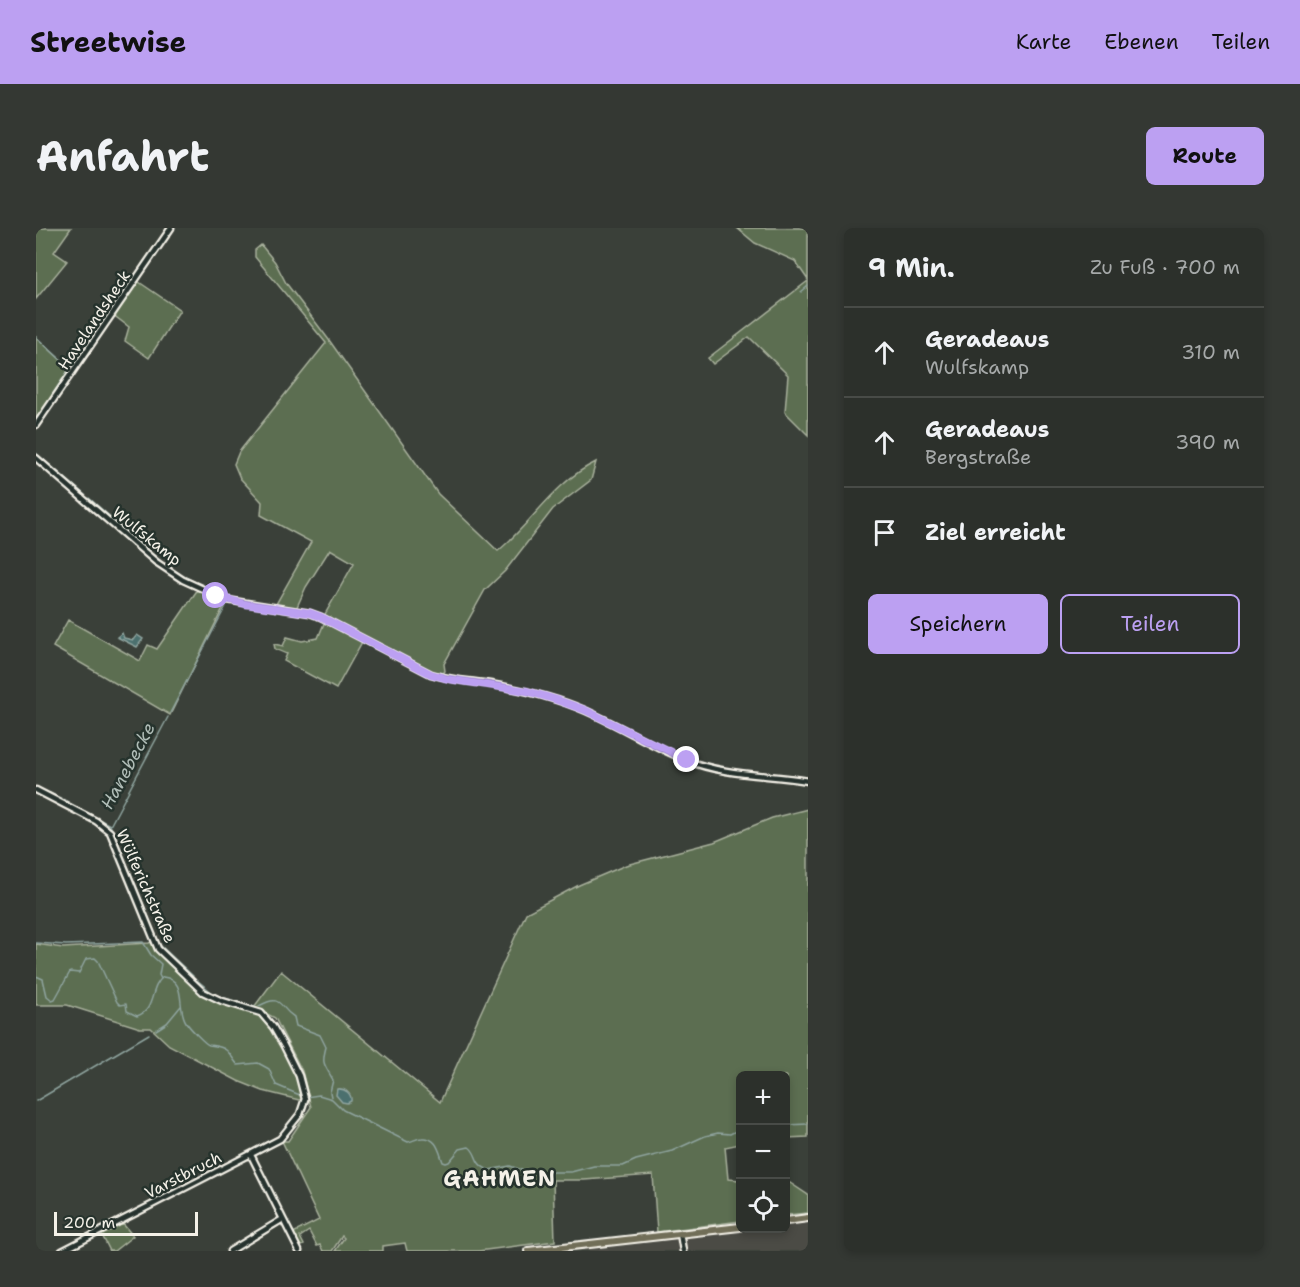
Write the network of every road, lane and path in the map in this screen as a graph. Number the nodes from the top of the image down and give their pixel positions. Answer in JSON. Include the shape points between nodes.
{"nodes":[{"id":1,"x":171,"y":228,"type":"edge"},
{"id":2,"x":36,"y":425,"type":"edge"},
{"id":3,"x":36,"y":458,"type":"edge"},
{"id":4,"x":808,"y":781,"type":"edge"},
{"id":5,"x":36,"y":790,"type":"edge"},
{"id":6,"x":251,"y":1155,"type":"junction"},
{"id":7,"x":808,"y":1218,"type":"edge"},
{"id":8,"x":283,"y":1219,"type":"junction"},
{"id":9,"x":790,"y":1220,"type":"edge"},
{"id":10,"x":736,"y":1227,"type":"edge"},
{"id":11,"x":680,"y":1233,"type":"junction"},
{"id":12,"x":545,"y":1250,"type":"edge"},
{"id":13,"x":62,"y":1251,"type":"edge"},
{"id":14,"x":230,"y":1251,"type":"edge"},
{"id":15,"x":299,"y":1251,"type":"edge"},
{"id":16,"x":528,"y":1251,"type":"edge"},
{"id":17,"x":682,"y":1251,"type":"edge"}],
"edges":[{"from":1,"to":2,"type":"street","name":"Havelandsheck"},
{"from":3,"to":4,"type":"street","name":"Wulfskamp","via":[[156,562],[183,580],[227,600],[310,613],[423,670],[448,679],[490,684],[557,700],[717,770]]},
{"from":5,"to":6,"type":"street","name":"Wülferichstraße","via":[[106,828],[158,949],[203,992],[266,1017],[293,1063],[305,1099],[300,1114],[285,1134]]},
{"from":6,"to":8,"type":"street"},
{"from":6,"to":13,"type":"street","name":"Varstbruch"},
{"from":7,"to":9,"type":"main road"},
{"from":8,"to":14,"type":"street"},
{"from":8,"to":15,"type":"street"},
{"from":10,"to":11,"type":"main road"},
{"from":11,"to":12,"type":"main road"},
{"from":11,"to":17,"type":"street"},
{"from":12,"to":16,"type":"main road"}]}
